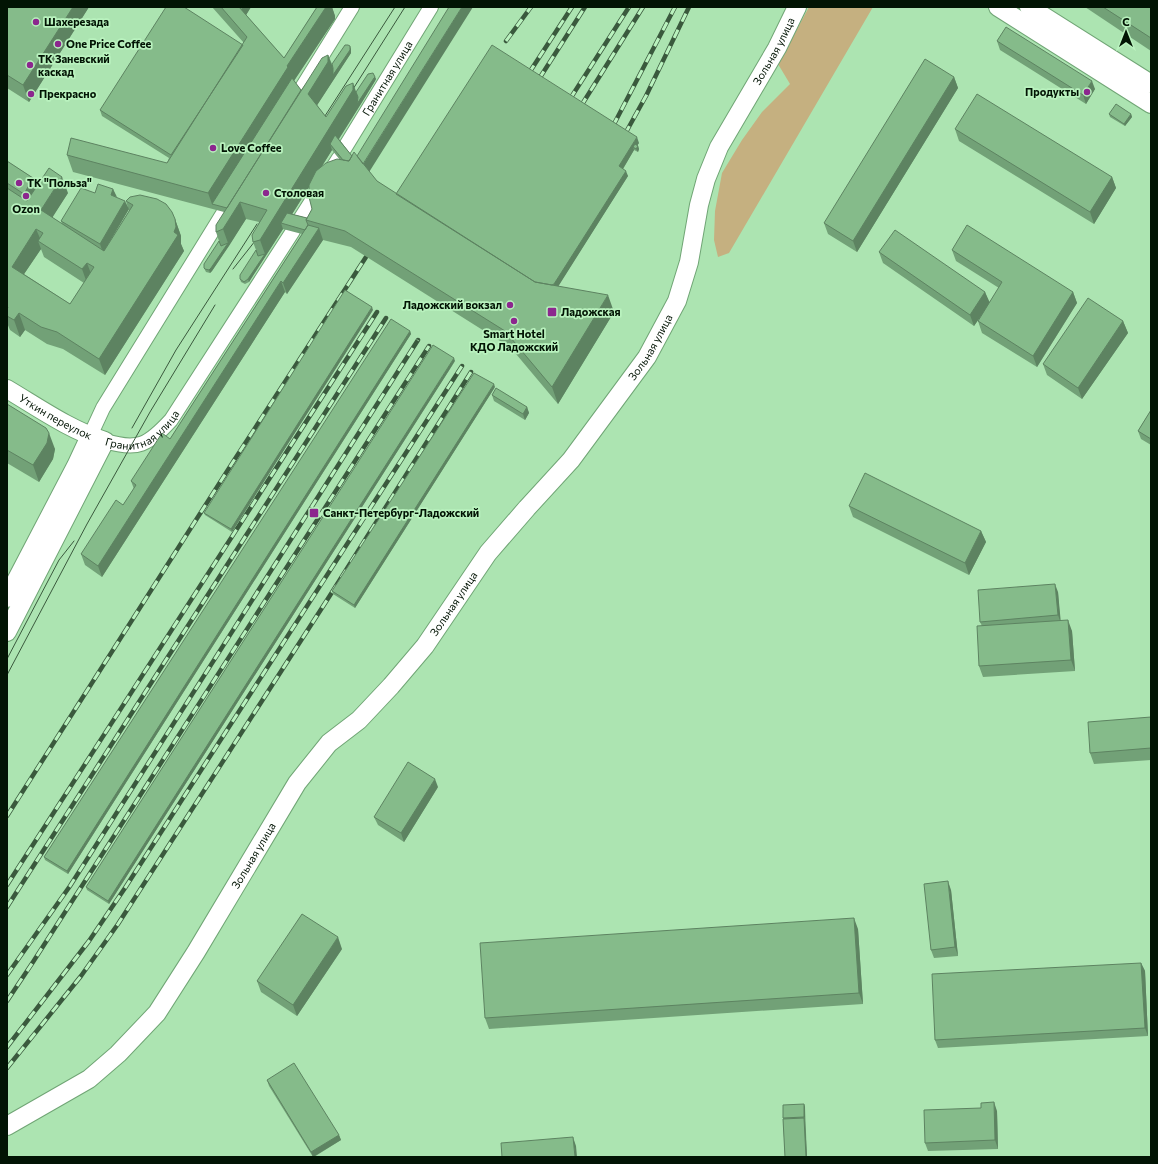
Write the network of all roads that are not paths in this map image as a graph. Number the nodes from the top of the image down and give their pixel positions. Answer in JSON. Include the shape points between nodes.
{"nodes":[{"id":1,"x":352,"y":7,"type":"edge"},
{"id":2,"x":432,"y":7,"type":"edge"},
{"id":3,"x":797,"y":7,"type":"edge"},
{"id":4,"x":998,"y":7,"type":"edge"},
{"id":5,"x":1029,"y":7,"type":"edge"},
{"id":6,"x":1151,"y":84,"type":"edge"},
{"id":7,"x":300,"y":91,"type":"edge"},
{"id":8,"x":1151,"y":104,"type":"edge"},
{"id":9,"x":224,"y":212,"type":"edge"},
{"id":10,"x":7,"y":389,"type":"edge"},
{"id":11,"x":98,"y":439,"type":"junction"},
{"id":12,"x":7,"y":598,"type":"edge"},
{"id":13,"x":7,"y":632,"type":"edge"},
{"id":14,"x":7,"y":1126,"type":"edge"}],
"edges":[{"from":1,"to":7,"type":"street"},
{"from":2,"to":11,"type":"street","name":"Гранитная улица","via":[[296,226],[171,420],[151,439],[131,447]]},
{"from":3,"to":14,"type":"street","name":"Зольная улица","via":[[777,48],[711,163],[699,206],[689,262],[677,302],[647,357],[571,460],[488,553],[425,646],[359,720],[329,743],[297,783],[196,952],[156,1013],[118,1054],[89,1079]]},
{"from":4,"to":8,"type":"street"},
{"from":5,"to":6,"type":"street"},
{"from":9,"to":11,"type":"street","name":"Гранитная улица","via":[[102,408]]},
{"from":10,"to":11,"type":"street","name":"Уткин переулок","via":[[67,425]]},
{"from":11,"to":12,"type":"street","name":"Гранитная улица","via":[[76,466]]},
{"from":11,"to":13,"type":"street","name":"Гранитная улица"}]}
